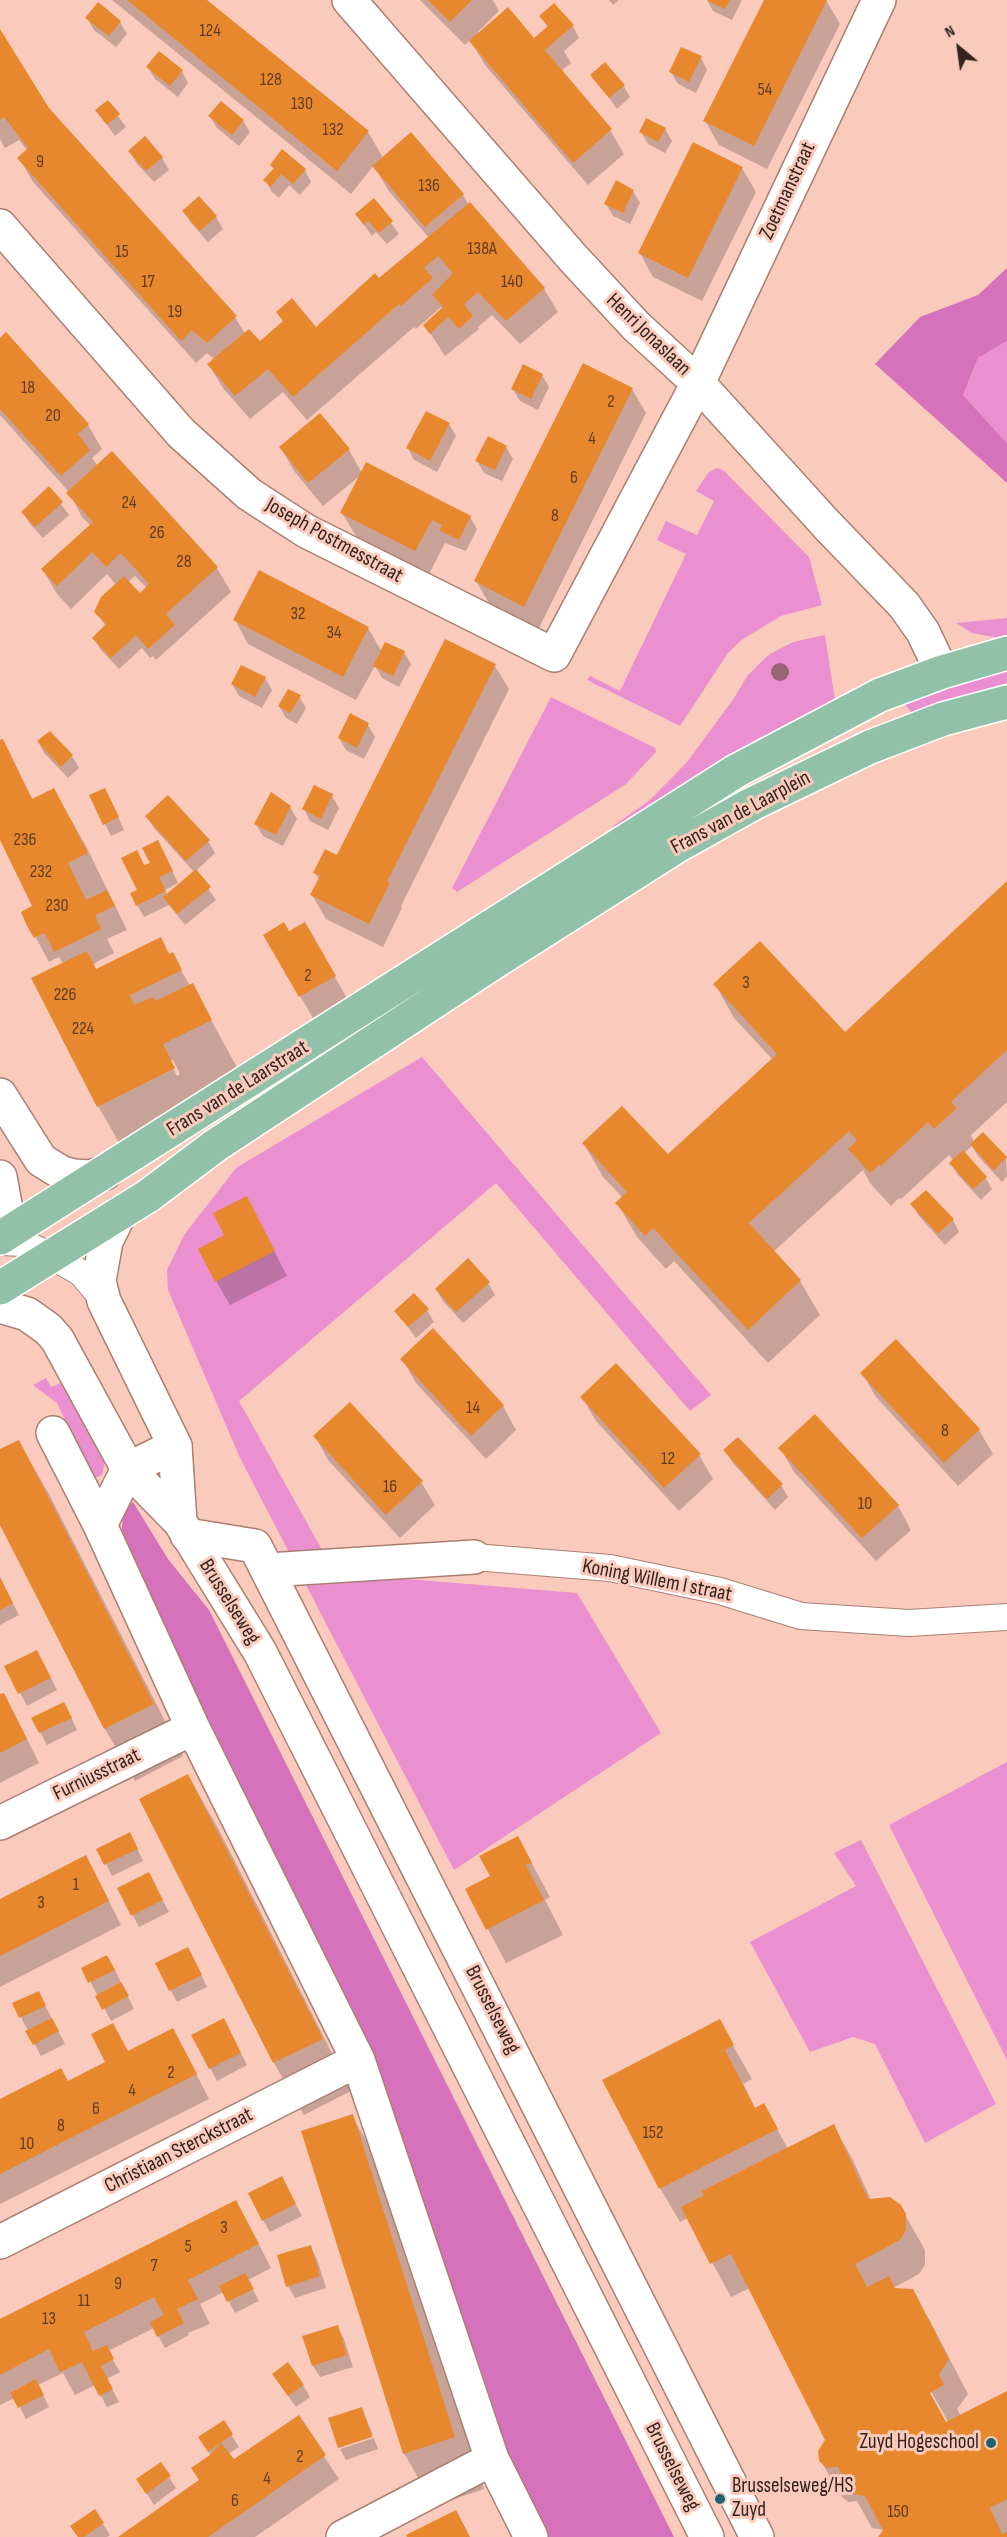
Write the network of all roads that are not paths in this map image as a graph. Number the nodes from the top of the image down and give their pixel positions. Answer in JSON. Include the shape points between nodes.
{"nodes":[{"id":1,"x":349,"y":0,"type":"edge"},
{"id":2,"x":879,"y":0,"type":"edge"},
{"id":3,"x":0,"y":225,"type":"edge"},
{"id":4,"x":698,"y":382,"type":"junction"},
{"id":5,"x":1007,"y":652,"type":"edge"},
{"id":6,"x":942,"y":672,"type":"junction"},
{"id":7,"x":1007,"y":702,"type":"edge"},
{"id":8,"x":473,"y":935,"type":"joint"},
{"id":9,"x":493,"y":963,"type":"joint"},
{"id":10,"x":0,"y":1095,"type":"edge"},
{"id":11,"x":105,"y":1173,"type":"junction"},
{"id":12,"x":0,"y":1177,"type":"edge"},
{"id":13,"x":120,"y":1213,"type":"junction"},
{"id":14,"x":0,"y":1230,"type":"edge"},
{"id":15,"x":0,"y":1240,"type":"edge"},
{"id":16,"x":52,"y":1256,"type":"junction"},
{"id":17,"x":0,"y":1288,"type":"edge"},
{"id":18,"x":104,"y":1301,"type":"junction"},
{"id":19,"x":0,"y":1306,"type":"edge"},
{"id":20,"x":53,"y":1433,"type":"dead end"},
{"id":21,"x":175,"y":1446,"type":"junction"},
{"id":22,"x":128,"y":1469,"type":"junction"},
{"id":23,"x":100,"y":1525,"type":"junction"},
{"id":24,"x":184,"y":1529,"type":"junction"},
{"id":25,"x":474,"y":1557,"type":"joint"},
{"id":26,"x":268,"y":1570,"type":"junction"},
{"id":27,"x":1007,"y":1617,"type":"edge"},
{"id":28,"x":194,"y":1728,"type":"junction"},
{"id":29,"x":0,"y":1823,"type":"edge"},
{"id":30,"x":358,"y":2060,"type":"junction"},
{"id":31,"x":0,"y":2242,"type":"edge"},
{"id":32,"x":492,"y":2459,"type":"junction"},
{"id":33,"x":343,"y":2537,"type":"edge"},
{"id":34,"x":531,"y":2537,"type":"edge"},
{"id":35,"x":707,"y":2537,"type":"edge"},
{"id":36,"x":757,"y":2537,"type":"edge"}],
"edges":[{"from":1,"to":4,"type":"street","name":"Henri Jonaslaan","via":[[573,258],[636,326]]},
{"from":2,"to":4,"type":"street","name":"Zoetmanstraat"},
{"from":3,"to":4,"type":"street","name":"Joseph Postmesstraat","via":[[181,433],[249,494],[306,531],[554,656]]},
{"from":4,"to":6,"type":"street","name":"Henri Jonaslaan","via":[[904,605],[923,632]]},
{"from":5,"to":6,"type":"main road","name":"Frans van de Laarplein"},
{"from":6,"to":8,"type":"main road","name":"Frans van de Laarplein","via":[[880,695],[745,765]]},
{"from":7,"to":9,"type":"main road","name":"Frans van de Laarplein","via":[[910,730],[752,804]]},
{"from":8,"to":11,"type":"main road","name":"Frans van de Laarstraat"},
{"from":9,"to":13,"type":"main road","name":"Frans van de Laarstraat","via":[[216,1145]]},
{"from":10,"to":11,"type":"street","via":[[41,1160],[74,1176]]},
{"from":11,"to":15,"type":"main road","name":"Frans van de Laarstraat"},
{"from":12,"to":14,"type":"street","via":[[5,1204]]},
{"from":13,"to":16,"type":"main road","name":"Frans van de Laarstraat"},
{"from":13,"to":18,"type":"street","name":"Brusselseweg","via":[[102,1256],[99,1281]]},
{"from":15,"to":16,"type":"lane","name":"Brusselseweg","via":[[23,1243]]},
{"from":16,"to":17,"type":"main road","name":"Frans van de Laarstraat"},
{"from":16,"to":18,"type":"lane","name":"Brusselseweg","via":[[81,1273]]},
{"from":18,"to":21,"type":"street","name":"Brusselseweg"},
{"from":19,"to":22,"type":"street","name":"Brusselseweg","via":[[27,1314],[57,1340]]},
{"from":20,"to":23,"type":"street"},
{"from":21,"to":22,"type":"street"},
{"from":21,"to":24,"type":"street","name":"Brusselseweg"},
{"from":22,"to":23,"type":"street"},
{"from":22,"to":24,"type":"street","name":"Brusselseweg"},
{"from":23,"to":28,"type":"street"},
{"from":24,"to":26,"type":"street","name":"Brusselseweg","via":[[255,1546]]},
{"from":24,"to":35,"type":"street","name":"Brusselseweg","via":[[260,1652]]},
{"from":25,"to":26,"type":"street","name":"Koning Willem I straat"},
{"from":25,"to":27,"type":"lane","name":"Koning Willem I straat","via":[[610,1568],[720,1591],[801,1616],[909,1623]]},
{"from":26,"to":36,"type":"street","name":"Brusselseweg"},
{"from":28,"to":29,"type":"street","name":"Furniusstraat"},
{"from":28,"to":30,"type":"street"},
{"from":30,"to":31,"type":"street","name":"Christiaan Sterckstraat"},
{"from":30,"to":32,"type":"street"},
{"from":32,"to":33,"type":"street"},
{"from":32,"to":34,"type":"street"}]}
